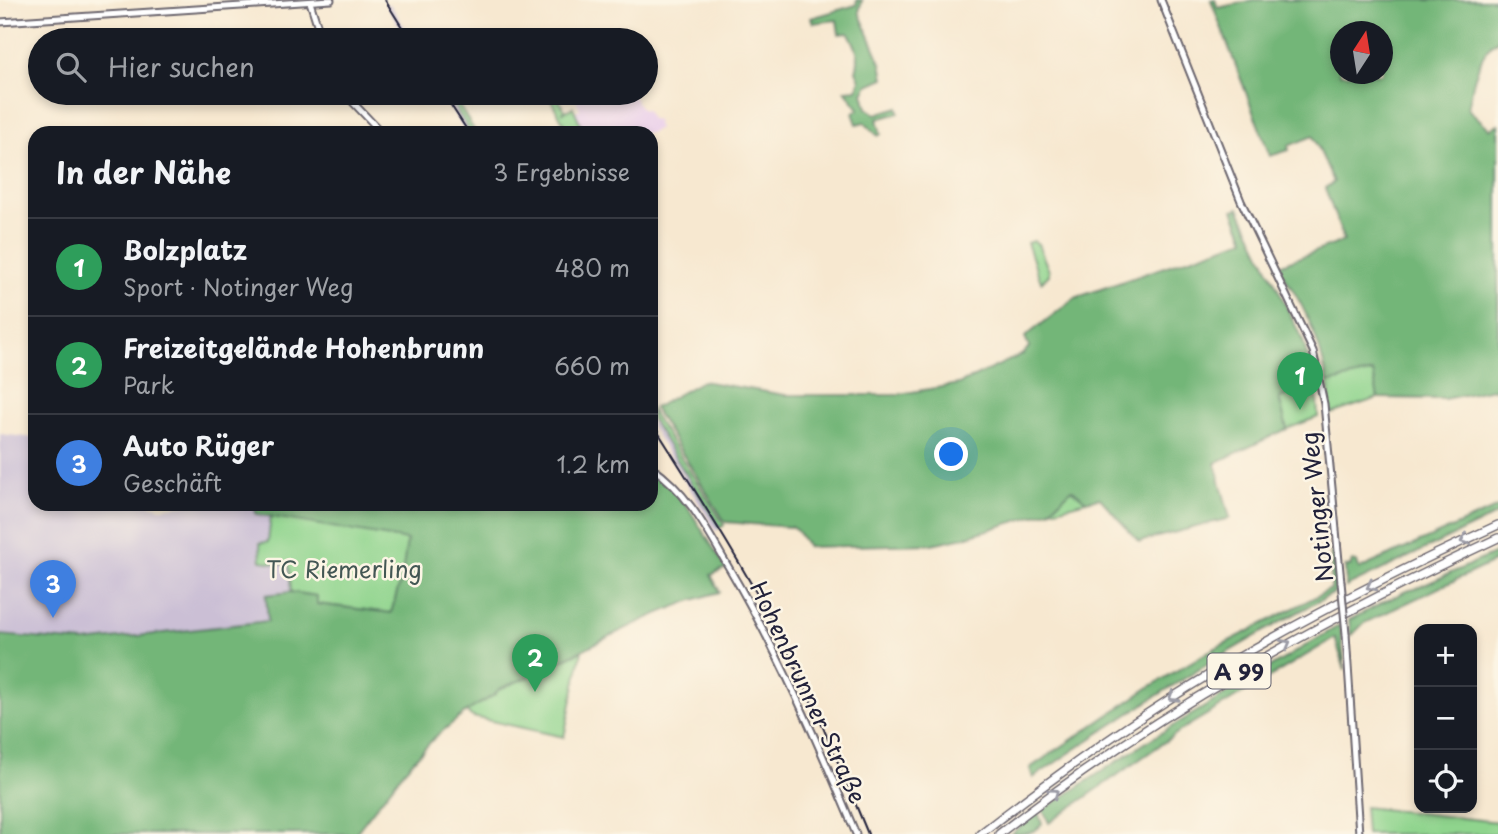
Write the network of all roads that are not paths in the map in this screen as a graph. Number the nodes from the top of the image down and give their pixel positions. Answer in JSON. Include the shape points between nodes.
{"nodes":[{"id":1,"x":331,"y":0,"type":"edge"},
{"id":2,"x":1161,"y":0,"type":"edge"},
{"id":3,"x":310,"y":2,"type":"edge"},
{"id":4,"x":0,"y":22,"type":"edge"},
{"id":5,"x":318,"y":28,"type":"edge"},
{"id":6,"x":355,"y":105,"type":"edge"},
{"id":7,"x":375,"y":126,"type":"edge"},
{"id":8,"x":658,"y":472,"type":"edge"},
{"id":9,"x":1498,"y":525,"type":"edge"},
{"id":10,"x":1498,"y":538,"type":"edge"},
{"id":11,"x":856,"y":834,"type":"edge"},
{"id":12,"x":980,"y":834,"type":"edge"},
{"id":13,"x":999,"y":834,"type":"edge"},
{"id":14,"x":1359,"y":834,"type":"edge"}],
"edges":[{"from":1,"to":3,"type":"street"},
{"from":2,"to":14,"type":"street","name":"Notinger Weg","bridge":true,"via":[[1241,201],[1313,351],[1324,404],[1346,634]]},
{"from":3,"to":4,"type":"street"},
{"from":3,"to":5,"type":"street"},
{"from":6,"to":7,"type":"street"},
{"from":8,"to":11,"type":"street","name":"Hohenbrunner Straße","via":[[687,499],[743,592],[780,660]]},
{"from":9,"to":12,"type":"highway","number":"A 99","one_way":true,"via":[[1337,603],[1227,664],[1130,724]]},
{"from":13,"to":10,"type":"highway","number":"A 99","one_way":true,"via":[[1084,771],[1212,687],[1339,615]]}]}
